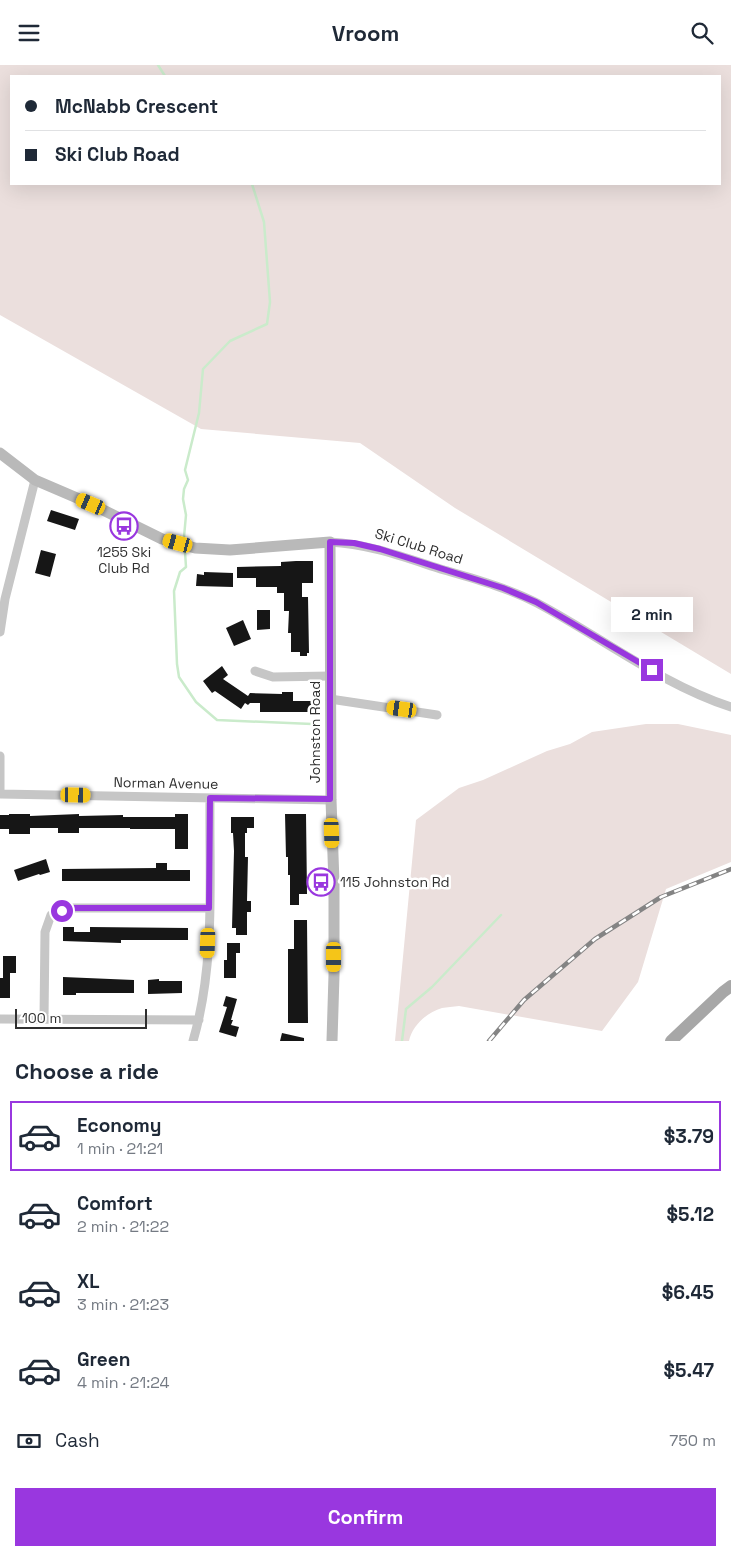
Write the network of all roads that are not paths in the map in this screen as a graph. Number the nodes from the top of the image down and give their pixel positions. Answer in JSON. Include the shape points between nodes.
{"nodes":[{"id":1,"x":0,"y":453,"type":"edge"},
{"id":2,"x":35,"y":480,"type":"junction"},
{"id":3,"x":330,"y":542,"type":"junction"},
{"id":4,"x":0,"y":632,"type":"edge"},
{"id":5,"x":255,"y":671,"type":"dead end"},
{"id":6,"x":330,"y":676,"type":"junction"},
{"id":7,"x":330,"y":699,"type":"junction"},
{"id":8,"x":731,"y":707,"type":"edge"},
{"id":9,"x":437,"y":715,"type":"dead end"},
{"id":10,"x":0,"y":756,"type":"edge"},
{"id":11,"x":0,"y":794,"type":"edge"},
{"id":12,"x":210,"y":798,"type":"junction"},
{"id":13,"x":330,"y":799,"type":"junction"},
{"id":14,"x":209,"y":908,"type":"junction"},
{"id":15,"x":731,"y":986,"type":"edge"},
{"id":16,"x":0,"y":1019,"type":"edge"},
{"id":17,"x":44,"y":1019,"type":"junction"},
{"id":18,"x":199,"y":1020,"type":"junction"},
{"id":19,"x":193,"y":1041,"type":"edge"},
{"id":20,"x":332,"y":1041,"type":"edge"},
{"id":21,"x":671,"y":1041,"type":"edge"}],
"edges":[{"from":1,"to":2,"type":"street","name":"Ski Club Road"},
{"from":2,"to":3,"type":"street","name":"Ski Club Road","via":[[162,539],[195,548],[230,550]]},
{"from":2,"to":4,"type":"street","via":[[5,599]]},
{"from":3,"to":6,"type":"street","name":"Johnston Road"},
{"from":3,"to":8,"type":"street","name":"Ski Club Road","via":[[380,549],[503,588],[536,602],[669,680]]},
{"from":5,"to":6,"type":"street","via":[[273,677]]},
{"from":6,"to":7,"type":"street","name":"Johnston Road"},
{"from":7,"to":9,"type":"street"},
{"from":7,"to":13,"type":"street","name":"Johnston Road"},
{"from":10,"to":11,"type":"street"},
{"from":11,"to":12,"type":"street","name":"Norman Avenue"},
{"from":12,"to":13,"type":"street","name":"Norman Avenue"},
{"from":12,"to":14,"type":"street"},
{"from":13,"to":20,"type":"street","name":"Johnston Road","via":[[334,883]]},
{"from":14,"to":17,"type":"street","via":[[72,908],[51,915],[45,932]]},
{"from":14,"to":18,"type":"street","via":[[208,961]]},
{"from":15,"to":21,"type":"main road"},
{"from":16,"to":17,"type":"street"},
{"from":17,"to":18,"type":"street"},
{"from":18,"to":19,"type":"street"}]}
